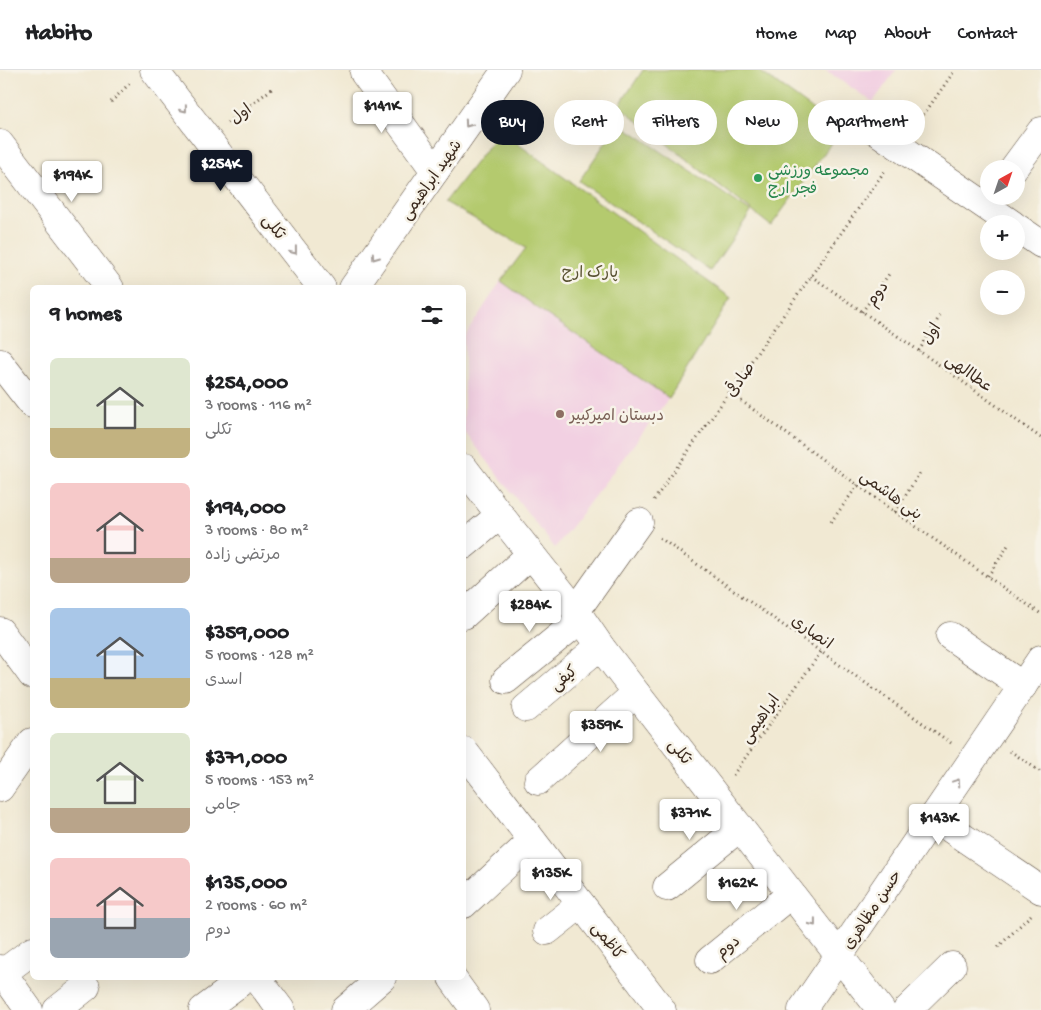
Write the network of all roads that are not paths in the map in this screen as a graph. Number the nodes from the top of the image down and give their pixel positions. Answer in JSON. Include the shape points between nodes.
{"nodes":[{"id":1,"x":506,"y":70,"type":"edge"},
{"id":2,"x":146,"y":73,"type":"edge"},
{"id":3,"x":364,"y":73,"type":"dead end"},
{"id":4,"x":1041,"y":131,"type":"edge"},
{"id":5,"x":0,"y":144,"type":"edge"},
{"id":6,"x":898,"y":145,"type":"edge"},
{"id":7,"x":1020,"y":160,"type":"edge"},
{"id":8,"x":435,"y":171,"type":"junction"},
{"id":9,"x":980,"y":195,"type":"edge"},
{"id":10,"x":994,"y":205,"type":"edge"},
{"id":11,"x":1003,"y":215,"type":"edge"},
{"id":12,"x":1025,"y":233,"type":"edge"},
{"id":13,"x":1041,"y":244,"type":"edge"},
{"id":14,"x":108,"y":285,"type":"edge"},
{"id":15,"x":320,"y":285,"type":"edge"},
{"id":16,"x":355,"y":285,"type":"edge"},
{"id":17,"x":0,"y":363,"type":"edge"},
{"id":18,"x":30,"y":401,"type":"edge"},
{"id":19,"x":466,"y":471,"type":"edge"},
{"id":20,"x":500,"y":516,"type":"junction"},
{"id":21,"x":639,"y":522,"type":"road end"},
{"id":22,"x":466,"y":543,"type":"edge"},
{"id":23,"x":531,"y":554,"type":"junction"},
{"id":24,"x":466,"y":613,"type":"edge"},
{"id":25,"x":579,"y":615,"type":"junction"},
{"id":26,"x":0,"y":631,"type":"edge"},
{"id":27,"x":950,"y":636,"type":"dead end"},
{"id":28,"x":600,"y":646,"type":"junction"},
{"id":29,"x":1035,"y":670,"type":"edge"},
{"id":30,"x":30,"y":671,"type":"edge"},
{"id":31,"x":506,"y":680,"type":"dead end"},
{"id":32,"x":636,"y":693,"type":"junction"},
{"id":33,"x":526,"y":708,"type":"dead end"},
{"id":34,"x":30,"y":745,"type":"edge"},
{"id":35,"x":466,"y":754,"type":"edge"},
{"id":36,"x":538,"y":782,"type":"dead end"},
{"id":37,"x":1,"y":783,"type":"edge"},
{"id":38,"x":933,"y":817,"type":"junction"},
{"id":39,"x":740,"y":827,"type":"junction"},
{"id":40,"x":532,"y":841,"type":"junction"},
{"id":41,"x":667,"y":888,"type":"dead end"},
{"id":42,"x":791,"y":894,"type":"junction"},
{"id":43,"x":1038,"y":900,"type":"edge"},
{"id":44,"x":466,"y":902,"type":"edge"},
{"id":45,"x":581,"y":904,"type":"junction"},
{"id":46,"x":547,"y":931,"type":"dead end"},
{"id":47,"x":30,"y":951,"type":"edge"},
{"id":48,"x":839,"y":956,"type":"junction"},
{"id":49,"x":710,"y":960,"type":"dead end"},
{"id":50,"x":952,"y":966,"type":"dead end"},
{"id":51,"x":1,"y":972,"type":"edge"},
{"id":52,"x":243,"y":980,"type":"edge"},
{"id":53,"x":258,"y":980,"type":"edge"},
{"id":54,"x":380,"y":980,"type":"edge"},
{"id":55,"x":453,"y":980,"type":"edge"},
{"id":56,"x":86,"y":987,"type":"dead end"},
{"id":57,"x":29,"y":1010,"type":"edge"},
{"id":58,"x":56,"y":1010,"type":"edge"},
{"id":59,"x":203,"y":1010,"type":"edge"},
{"id":60,"x":281,"y":1010,"type":"edge"},
{"id":61,"x":345,"y":1010,"type":"edge"},
{"id":62,"x":475,"y":1010,"type":"edge"},
{"id":63,"x":662,"y":1010,"type":"edge"},
{"id":64,"x":802,"y":1010,"type":"edge"},
{"id":65,"x":881,"y":1010,"type":"edge"},
{"id":66,"x":907,"y":1010,"type":"edge"}],
"edges":[{"from":1,"to":8,"type":"street","name":"شهید ابراهیمی","one_way":true},
{"from":2,"to":15,"type":"street","name":"تکلی","one_way":true,"via":[[207,138]]},
{"from":3,"to":8,"type":"street"},
{"from":4,"to":7,"type":"street"},
{"from":5,"to":14,"type":"street"},
{"from":6,"to":9,"type":"street"},
{"from":8,"to":16,"type":"street","name":"شهید ابراهیمی","one_way":true},
{"from":10,"to":11,"type":"street"},
{"from":12,"to":13,"type":"street"},
{"from":17,"to":18,"type":"street"},
{"from":19,"to":20,"type":"street","name":"تکلی"},
{"from":20,"to":22,"type":"street"},
{"from":20,"to":23,"type":"street","name":"تکلی"},
{"from":21,"to":25,"type":"street"},
{"from":23,"to":24,"type":"street"},
{"from":23,"to":25,"type":"street","name":"تکلی"},
{"from":25,"to":28,"type":"street","name":"تکلی"},
{"from":25,"to":31,"type":"street"},
{"from":26,"to":30,"type":"street"},
{"from":27,"to":29,"type":"street"},
{"from":28,"to":32,"type":"street","name":"تکلی"},
{"from":28,"to":33,"type":"street","name":"کیفی"},
{"from":38,"to":29,"type":"street","name":"حسن مظاهری","one_way":true},
{"from":32,"to":36,"type":"street"},
{"from":32,"to":39,"type":"street","name":"تکلی"},
{"from":34,"to":37,"type":"street"},
{"from":35,"to":40,"type":"street","name":"کاظمی"},
{"from":38,"to":43,"type":"street"},
{"from":38,"to":48,"type":"street","name":"حسن مظاهری"},
{"from":39,"to":41,"type":"street"},
{"from":39,"to":42,"type":"street","name":"تکلی"},
{"from":40,"to":44,"type":"street"},
{"from":40,"to":45,"type":"street","name":"کاظمی"},
{"from":42,"to":48,"type":"street","name":"تکلی","one_way":true},
{"from":42,"to":49,"type":"street","name":"دوم"},
{"from":45,"to":46,"type":"street"},
{"from":45,"to":63,"type":"street","name":"کاظمی"},
{"from":47,"to":51,"type":"street"},
{"from":48,"to":64,"type":"street","name":"حسن مظاهری"},
{"from":48,"to":65,"type":"street","name":"تکلی"},
{"from":50,"to":66,"type":"street"},
{"from":51,"to":57,"type":"street"},
{"from":52,"to":59,"type":"street"},
{"from":53,"to":60,"type":"street"},
{"from":54,"to":61,"type":"street"},
{"from":55,"to":62,"type":"street"},
{"from":56,"to":58,"type":"street"}]}
